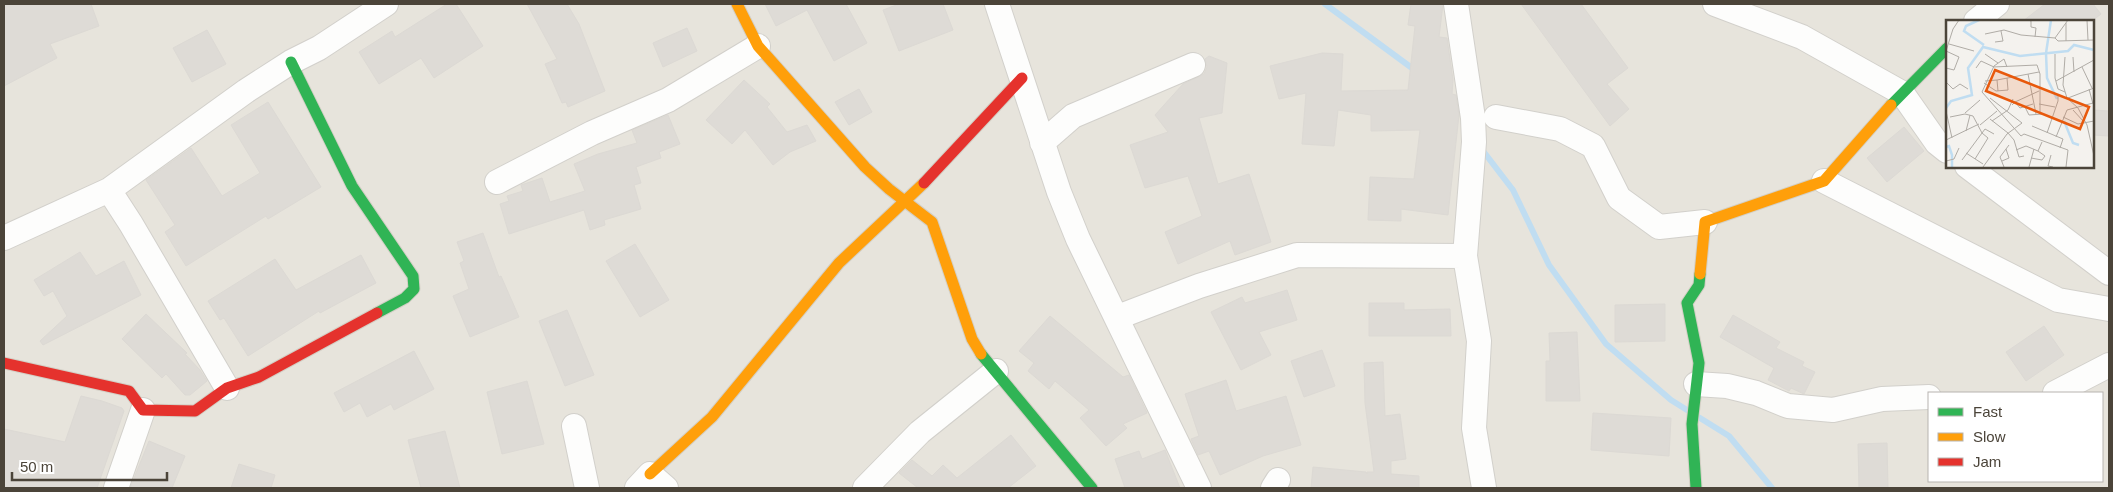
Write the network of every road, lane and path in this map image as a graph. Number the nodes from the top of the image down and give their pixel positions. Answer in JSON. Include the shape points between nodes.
{"nodes":[{"id":1,"x":386,"y":4,"type":"edge"},
{"id":2,"x":737,"y":4,"type":"edge"},
{"id":3,"x":997,"y":4,"type":"edge"},
{"id":4,"x":1456,"y":4,"type":"edge"},
{"id":5,"x":1715,"y":4,"type":"edge"},
{"id":6,"x":1997,"y":4,"type":"edge"},
{"id":7,"x":1977,"y":20,"type":"edge"},
{"id":8,"x":758,"y":46,"type":"junction"},
{"id":9,"x":1946,"y":49,"type":"edge"},
{"id":10,"x":291,"y":62,"type":"junction"},
{"id":11,"x":1193,"y":65,"type":"dead end"},
{"id":12,"x":1022,"y":78,"type":"junction"},
{"id":13,"x":1902,"y":93,"type":"junction"},
{"id":14,"x":1496,"y":117,"type":"dead end"},
{"id":15,"x":1042,"y":143,"type":"junction"},
{"id":16,"x":1946,"y":150,"type":"edge"},
{"id":17,"x":1970,"y":168,"type":"edge"},
{"id":18,"x":1824,"y":180,"type":"junction"},
{"id":19,"x":497,"y":182,"type":"dead end"},
{"id":20,"x":109,"y":190,"type":"junction"},
{"id":21,"x":906,"y":202,"type":"junction"},
{"id":22,"x":1705,"y":222,"type":"junction"},
{"id":23,"x":4,"y":238,"type":"edge"},
{"id":24,"x":1464,"y":256,"type":"junction"},
{"id":25,"x":2109,"y":273,"type":"edge"},
{"id":26,"x":2109,"y":310,"type":"edge"},
{"id":27,"x":1118,"y":316,"type":"junction"},
{"id":28,"x":4,"y":363,"type":"edge"},
{"id":29,"x":2109,"y":365,"type":"edge"},
{"id":30,"x":996,"y":371,"type":"junction"},
{"id":31,"x":1696,"y":384,"type":"junction"},
{"id":32,"x":227,"y":388,"type":"junction"},
{"id":33,"x":2058,"y":392,"type":"edge"},
{"id":34,"x":1928,"y":397,"type":"edge"},
{"id":35,"x":143,"y":410,"type":"junction"},
{"id":36,"x":574,"y":426,"type":"dead end"},
{"id":37,"x":651,"y":483,"type":"edge"},
{"id":38,"x":116,"y":488,"type":"edge"},
{"id":39,"x":587,"y":488,"type":"edge"},
{"id":40,"x":865,"y":488,"type":"edge"},
{"id":41,"x":1092,"y":488,"type":"edge"},
{"id":42,"x":1200,"y":488,"type":"edge"},
{"id":43,"x":1484,"y":488,"type":"edge"},
{"id":44,"x":1696,"y":488,"type":"edge"}],
"edges":[{"from":1,"to":10,"type":"street","via":[[319,48]]},
{"from":2,"to":8,"type":"street"},
{"from":3,"to":12,"type":"street"},
{"from":4,"to":24,"type":"street","via":[[1474,142]]},
{"from":5,"to":13,"type":"street","via":[[1802,37]]},
{"from":6,"to":7,"type":"street"},
{"from":8,"to":19,"type":"street","via":[[668,100],[592,133]]},
{"from":8,"to":21,"type":"street","via":[[877,180]]},
{"from":9,"to":13,"type":"street"},
{"from":10,"to":20,"type":"street"},
{"from":10,"to":32,"type":"street","via":[[352,186],[413,276],[414,289],[405,298],[259,376]]},
{"from":11,"to":15,"type":"street","via":[[1073,116]]},
{"from":12,"to":15,"type":"street"},
{"from":12,"to":21,"type":"street"},
{"from":13,"to":16,"type":"street","via":[[1937,143]]},
{"from":13,"to":18,"type":"street"},
{"from":14,"to":22,"type":"street","via":[[1560,129],[1594,146],[1619,198],[1659,227]]},
{"from":15,"to":27,"type":"street","via":[[1078,239]]},
{"from":17,"to":25,"type":"street"},
{"from":18,"to":22,"type":"street"},
{"from":18,"to":26,"type":"street","via":[[2058,300]]},
{"from":20,"to":23,"type":"street"},
{"from":20,"to":32,"type":"street"},
{"from":21,"to":30,"type":"street","via":[[921,210],[932,222],[972,339]]},
{"from":21,"to":37,"type":"street","via":[[839,263],[712,416]]},
{"from":22,"to":31,"type":"street","via":[[1699,284],[1687,302],[1699,363]]},
{"from":24,"to":27,"type":"street","via":[[1297,255]]},
{"from":24,"to":43,"type":"street","via":[[1478,341],[1474,428]]},
{"from":27,"to":42,"type":"street"},
{"from":28,"to":35,"type":"street","via":[[129,391]]},
{"from":29,"to":33,"type":"street"},
{"from":30,"to":40,"type":"street","via":[[920,432]]},
{"from":30,"to":41,"type":"street"},
{"from":31,"to":34,"type":"street","via":[[1727,386],[1788,406],[1833,410],[1882,400]]},
{"from":31,"to":44,"type":"street","via":[[1692,424]]},
{"from":32,"to":35,"type":"street","via":[[195,411]]},
{"from":35,"to":38,"type":"street"},
{"from":36,"to":39,"type":"street"}]}
